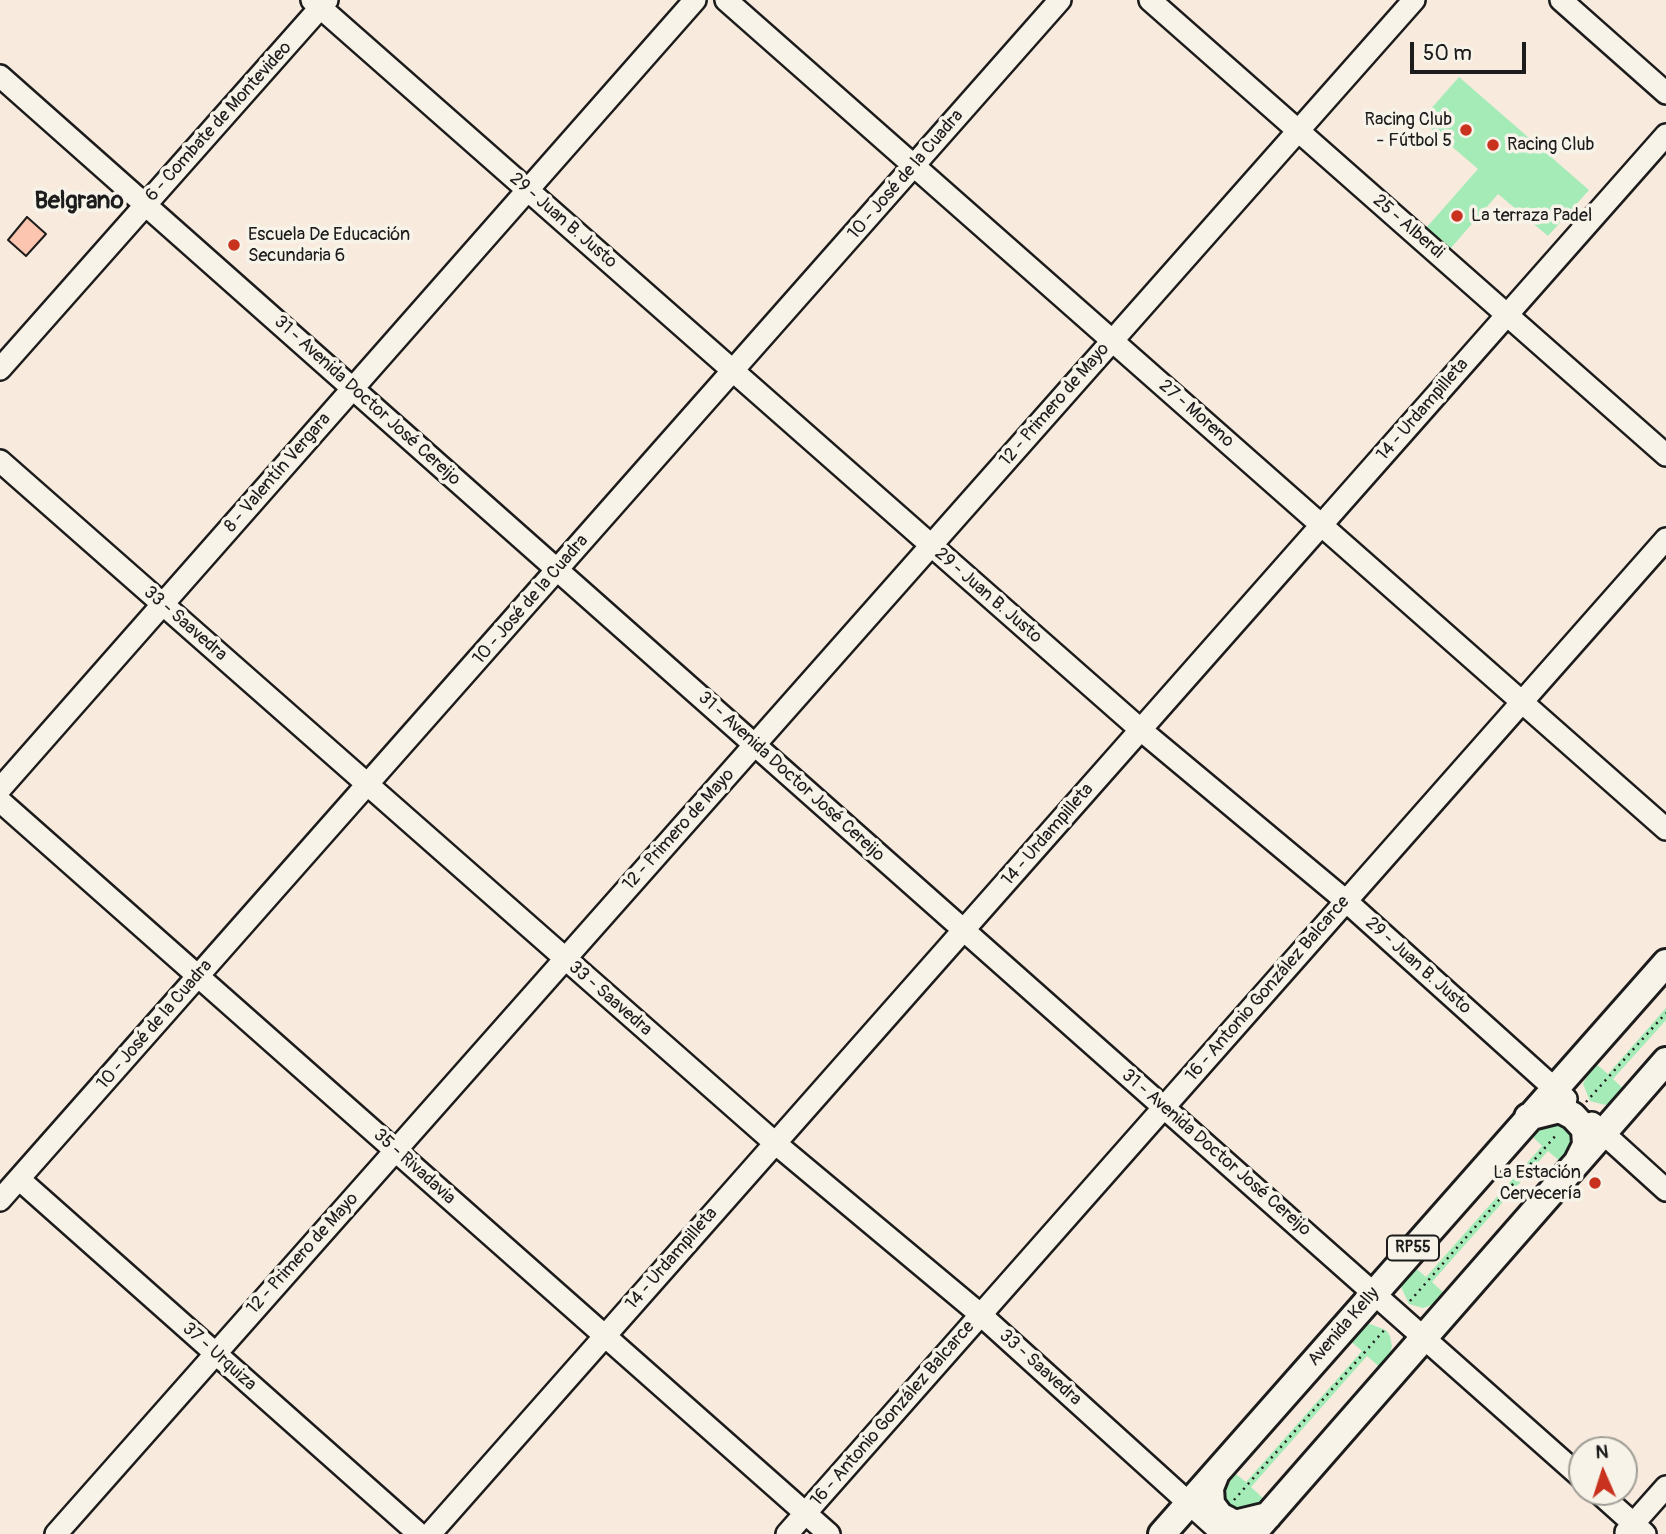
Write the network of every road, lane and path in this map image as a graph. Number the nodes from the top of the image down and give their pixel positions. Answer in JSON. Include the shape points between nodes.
{"nodes":[{"id":1,"x":695,"y":0,"type":"edge"},
{"id":2,"x":726,"y":0,"type":"edge"},
{"id":3,"x":1060,"y":0,"type":"edge"},
{"id":4,"x":1150,"y":0,"type":"edge"},
{"id":5,"x":1414,"y":0,"type":"edge"},
{"id":6,"x":1561,"y":0,"type":"edge"},
{"id":7,"x":320,"y":2,"type":"edge"},
{"id":8,"x":0,"y":75,"type":"edge"},
{"id":9,"x":1666,"y":93,"type":"edge"},
{"id":10,"x":1298,"y":131,"type":"junction"},
{"id":11,"x":1666,"y":135,"type":"edge"},
{"id":12,"x":914,"y":166,"type":"junction"},
{"id":13,"x":528,"y":190,"type":"junction"},
{"id":14,"x":145,"y":205,"type":"junction"},
{"id":15,"x":1507,"y":315,"type":"junction"},
{"id":16,"x":1112,"y":341,"type":"junction"},
{"id":17,"x":0,"y":369,"type":"edge"},
{"id":18,"x":733,"y":371,"type":"junction"},
{"id":19,"x":353,"y":388,"type":"junction"},
{"id":20,"x":1666,"y":455,"type":"edge"},
{"id":21,"x":0,"y":461,"type":"edge"},
{"id":22,"x":1321,"y":525,"type":"junction"},
{"id":23,"x":1666,"y":539,"type":"edge"},
{"id":24,"x":930,"y":546,"type":"junction"},
{"id":25,"x":557,"y":570,"type":"junction"},
{"id":26,"x":163,"y":604,"type":"junction"},
{"id":27,"x":1522,"y":702,"type":"junction"},
{"id":28,"x":1141,"y":730,"type":"junction"},
{"id":29,"x":755,"y":745,"type":"junction"},
{"id":30,"x":367,"y":785,"type":"junction"},
{"id":31,"x":0,"y":789,"type":"edge"},
{"id":32,"x":0,"y":801,"type":"edge"},
{"id":33,"x":1666,"y":829,"type":"edge"},
{"id":34,"x":1346,"y":901,"type":"junction"},
{"id":35,"x":964,"y":930,"type":"junction"},
{"id":36,"x":565,"y":960,"type":"junction"},
{"id":37,"x":1666,"y":963,"type":"edge"},
{"id":38,"x":198,"y":976,"type":"junction"},
{"id":39,"x":1666,"y":1013,"type":"edge"},
{"id":40,"x":1666,"y":1061,"type":"edge"},
{"id":41,"x":1554,"y":1087,"type":"junction"},
{"id":42,"x":1164,"y":1107,"type":"junction"},
{"id":43,"x":1576,"y":1113,"type":"junction"},
{"id":44,"x":1528,"y":1117,"type":"junction"},
{"id":45,"x":1604,"y":1133,"type":"junction"},
{"id":46,"x":775,"y":1143,"type":"junction"},
{"id":47,"x":395,"y":1150,"type":"junction"},
{"id":48,"x":1577,"y":1162,"type":"junction"},
{"id":49,"x":19,"y":1179,"type":"junction"},
{"id":50,"x":1666,"y":1190,"type":"edge"},
{"id":51,"x":0,"y":1200,"type":"edge"},
{"id":52,"x":1375,"y":1292,"type":"junction"},
{"id":53,"x":981,"y":1315,"type":"junction"},
{"id":54,"x":1398,"y":1315,"type":"junction"},
{"id":55,"x":605,"y":1336,"type":"junction"},
{"id":56,"x":1422,"y":1337,"type":"junction"},
{"id":57,"x":215,"y":1354,"type":"junction"},
{"id":58,"x":1568,"y":1466,"type":"edge"},
{"id":59,"x":1217,"y":1471,"type":"junction"},
{"id":60,"x":1666,"y":1487,"type":"edge"},
{"id":61,"x":1189,"y":1503,"type":"junction"},
{"id":62,"x":1611,"y":1506,"type":"edge"},
{"id":63,"x":805,"y":1513,"type":"junction"},
{"id":64,"x":1222,"y":1525,"type":"edge"},
{"id":65,"x":1260,"y":1525,"type":"edge"},
{"id":66,"x":1634,"y":1531,"type":"edge"},
{"id":67,"x":57,"y":1534,"type":"edge"},
{"id":68,"x":419,"y":1534,"type":"edge"},
{"id":69,"x":430,"y":1534,"type":"edge"},
{"id":70,"x":787,"y":1534,"type":"edge"},
{"id":71,"x":829,"y":1534,"type":"edge"},
{"id":72,"x":1162,"y":1534,"type":"edge"}],
"edges":[{"from":1,"to":13,"type":"street","name":"8 - Valentín Vergara"},
{"from":2,"to":12,"type":"street","name":"27 - Moreno"},
{"from":3,"to":12,"type":"street","name":"10 - José de la Cuadra"},
{"from":4,"to":10,"type":"street","name":"25 - Alberdi"},
{"from":5,"to":10,"type":"street","name":"12 - Primero de Mayo"},
{"from":6,"to":9,"type":"street"},
{"from":7,"to":13,"type":"street","name":"29 - Juan B. Justo"},
{"from":7,"to":14,"type":"street","name":"6 - Combate de Montevideo"},
{"from":8,"to":14,"type":"street","name":"31 - Avenida Doctor José Cereijo"},
{"from":10,"to":15,"type":"street","name":"25 - Alberdi"},
{"from":10,"to":16,"type":"street","name":"12 - Primero de Mayo"},
{"from":11,"to":15,"type":"street","name":"14 - Urdampilleta"},
{"from":12,"to":16,"type":"street","name":"27 - Moreno"},
{"from":12,"to":18,"type":"street","name":"10 - José de la Cuadra"},
{"from":13,"to":18,"type":"street","name":"29 - Juan B. Justo"},
{"from":13,"to":19,"type":"street","name":"8 - Valentín Vergara"},
{"from":14,"to":17,"type":"street","name":"6 - Combate de Montevideo"},
{"from":14,"to":19,"type":"street","name":"31 - Avenida Doctor José Cereijo"},
{"from":15,"to":20,"type":"street","name":"25 - Alberdi"},
{"from":15,"to":22,"type":"street","name":"14 - Urdampilleta"},
{"from":16,"to":22,"type":"street","name":"27 - Moreno"},
{"from":16,"to":24,"type":"street","name":"12 - Primero de Mayo"},
{"from":18,"to":24,"type":"street","name":"29 - Juan B. Justo"},
{"from":18,"to":25,"type":"street","name":"10 - José de la Cuadra"},
{"from":19,"to":25,"type":"street","name":"31 - Avenida Doctor José Cereijo"},
{"from":19,"to":26,"type":"street","name":"8 - Valentín Vergara"},
{"from":21,"to":26,"type":"street","name":"33 - Saavedra"},
{"from":22,"to":27,"type":"street","name":"27 - Moreno"},
{"from":22,"to":28,"type":"street","name":"14 - Urdampilleta"},
{"from":23,"to":27,"type":"street","name":"16 - Antonio González Balcarce"},
{"from":24,"to":28,"type":"street","name":"29 - Juan B. Justo"},
{"from":24,"to":29,"type":"street","name":"12 - Primero de Mayo"},
{"from":25,"to":29,"type":"street","name":"31 - Avenida Doctor José Cereijo"},
{"from":25,"to":30,"type":"street","name":"10 - José de la Cuadra"},
{"from":26,"to":30,"type":"street","name":"33 - Saavedra"},
{"from":26,"to":31,"type":"street","name":"8 - Valentín Vergara"},
{"from":27,"to":33,"type":"street","name":"27 - Moreno"},
{"from":27,"to":34,"type":"street","name":"16 - Antonio González Balcarce"},
{"from":28,"to":34,"type":"street","name":"29 - Juan B. Justo"},
{"from":28,"to":35,"type":"street","name":"14 - Urdampilleta"},
{"from":29,"to":35,"type":"street","name":"31 - Avenida Doctor José Cereijo"},
{"from":29,"to":36,"type":"street","name":"12 - Primero de Mayo"},
{"from":30,"to":36,"type":"street","name":"33 - Saavedra"},
{"from":30,"to":38,"type":"street","name":"10 - José de la Cuadra"},
{"from":32,"to":38,"type":"street","name":"35 - Rivadavia"},
{"from":34,"to":41,"type":"street","name":"29 - Juan B. Justo"},
{"from":34,"to":42,"type":"street","name":"16 - Antonio González Balcarce"},
{"from":35,"to":42,"type":"street","name":"31 - Avenida Doctor José Cereijo"},
{"from":35,"to":46,"type":"street","name":"14 - Urdampilleta"},
{"from":36,"to":46,"type":"street","name":"33 - Saavedra"},
{"from":36,"to":47,"type":"street","name":"12 - Primero de Mayo"},
{"from":37,"to":41,"type":"main road","name":"Avenida Kelly","number":"RP55"},
{"from":38,"to":47,"type":"street","name":"35 - Rivadavia"},
{"from":38,"to":49,"type":"street","name":"10 - José de la Cuadra"},
{"from":39,"to":43,"type":"path"},
{"from":40,"to":45,"type":"main road"},
{"from":41,"to":43,"type":"street","name":"29 - Juan B. Justo"},
{"from":41,"to":44,"type":"main road","name":"Avenida Kelly","number":"RP55"},
{"from":42,"to":52,"type":"street","name":"31 - Avenida Doctor José Cereijo"},
{"from":42,"to":53,"type":"street","name":"16 - Antonio González Balcarce"},
{"from":43,"to":44,"type":"main road","via":[[1560,1109]]},
{"from":43,"to":45,"type":"street","name":"29 - Juan B. Justo"},
{"from":43,"to":48,"type":"main road","via":[[1585,1129],[1586,1145]]},
{"from":43,"to":54,"type":"path"},
{"from":44,"to":52,"type":"main road","name":"Avenida Kelly","number":"RP55"},
{"from":45,"to":48,"type":"main road"},
{"from":45,"to":50,"type":"street","name":"29 - Juan B. Justo"},
{"from":46,"to":53,"type":"street","name":"33 - Saavedra"},
{"from":46,"to":55,"type":"street","name":"14 - Urdampilleta"},
{"from":47,"to":55,"type":"street","name":"35 - Rivadavia"},
{"from":47,"to":57,"type":"street","name":"12 - Primero de Mayo"},
{"from":48,"to":56,"type":"main road"},
{"from":49,"to":51,"type":"street","name":"10 - José de la Cuadra"},
{"from":49,"to":57,"type":"street","name":"37 - Urquiza"},
{"from":52,"to":54,"type":"street","name":"31 - Avenida Doctor José Cereijo"},
{"from":52,"to":59,"type":"main road","name":"Avenida Kelly","number":"RP55"},
{"from":53,"to":61,"type":"street","name":"33 - Saavedra"},
{"from":53,"to":63,"type":"street","name":"16 - Antonio González Balcarce"},
{"from":54,"to":56,"type":"street","name":"31 - Avenida Doctor José Cereijo"},
{"from":54,"to":64,"type":"path"},
{"from":55,"to":63,"type":"street","name":"35 - Rivadavia"},
{"from":55,"to":69,"type":"street","name":"14 - Urdampilleta"},
{"from":56,"to":58,"type":"street","name":"31 - Avenida Doctor José Cereijo"},
{"from":56,"to":65,"type":"main road"},
{"from":57,"to":67,"type":"street","name":"12 - Primero de Mayo"},
{"from":57,"to":68,"type":"street","name":"37 - Urquiza"},
{"from":59,"to":61,"type":"main road","name":"Avenida Kelly","number":"RP55"},
{"from":59,"to":64,"type":"main road","via":[[1210,1504]]},
{"from":60,"to":66,"type":"street"},
{"from":61,"to":64,"type":"street","name":"33 - Saavedra"},
{"from":61,"to":72,"type":"main road","name":"Avenida Kelly","number":"RP55"},
{"from":62,"to":66,"type":"street"},
{"from":63,"to":70,"type":"street","name":"16 - Antonio González Balcarce"},
{"from":63,"to":71,"type":"street","name":"35 - Rivadavia"},
{"from":64,"to":65,"type":"main road"}]}
